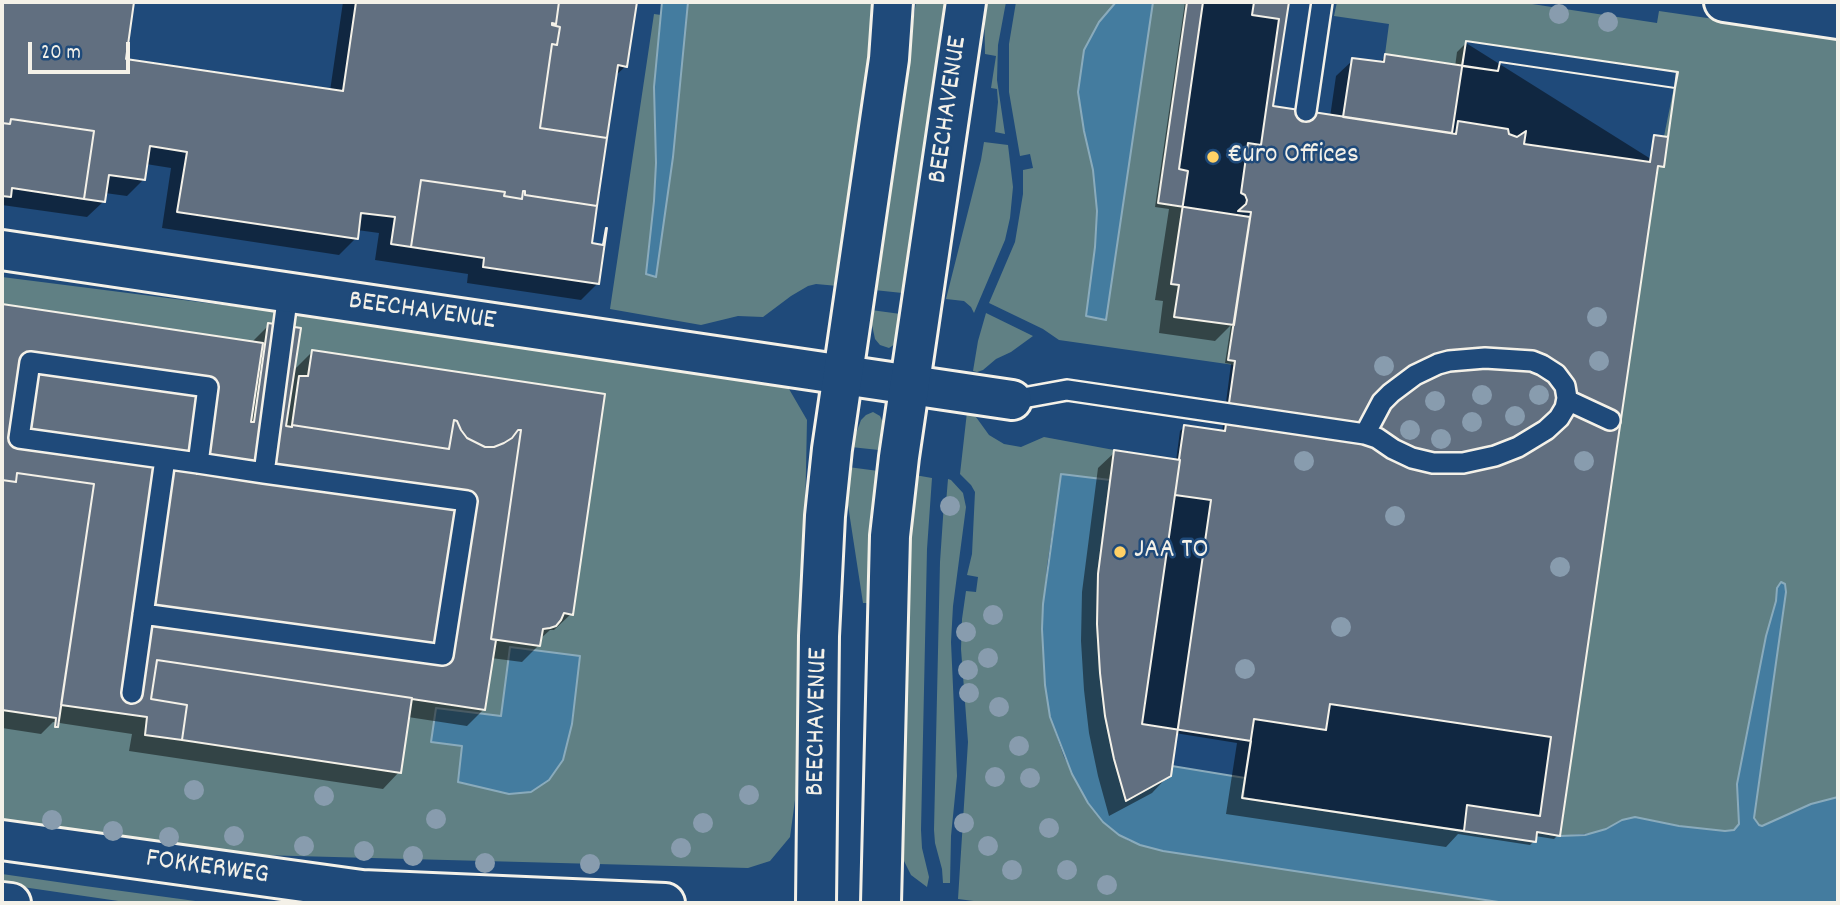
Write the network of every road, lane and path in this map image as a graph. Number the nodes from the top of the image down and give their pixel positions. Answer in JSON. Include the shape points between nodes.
{"nodes":[{"id":1,"x":893,"y":2,"type":"edge"},
{"id":2,"x":966,"y":2,"type":"edge"},
{"id":3,"x":1322,"y":2,"type":"edge"},
{"id":4,"x":1724,"y":2,"type":"edge"},
{"id":5,"x":1838,"y":19,"type":"edge"},
{"id":6,"x":1306,"y":111,"type":"dead end"},
{"id":7,"x":2,"y":250,"type":"edge"},
{"id":8,"x":288,"y":293,"type":"junction"},
{"id":9,"x":843,"y":374,"type":"junction"},
{"id":10,"x":910,"y":385,"type":"junction"},
{"id":11,"x":1012,"y":400,"type":"joint"},
{"id":12,"x":1567,"y":400,"type":"junction"},
{"id":13,"x":1610,"y":420,"type":"dead end"},
{"id":14,"x":1365,"y":434,"type":"junction"},
{"id":15,"x":164,"y":459,"type":"junction"},
{"id":16,"x":198,"y":463,"type":"junction"},
{"id":17,"x":264,"y":473,"type":"junction"},
{"id":18,"x":143,"y":614,"type":"junction"},
{"id":19,"x":132,"y":693,"type":"dead end"},
{"id":20,"x":2,"y":840,"type":"edge"},
{"id":21,"x":2,"y":902,"type":"edge"},
{"id":22,"x":11,"y":903,"type":"edge"},
{"id":23,"x":666,"y":903,"type":"edge"},
{"id":24,"x":816,"y":903,"type":"edge"},
{"id":25,"x":881,"y":903,"type":"edge"}],
"edges":[{"from":1,"to":9,"type":"street","name":"BEECHAVENUE","via":[[889,59]]},
{"from":2,"to":10,"type":"street","name":"BEECHAVENUE"},
{"from":3,"to":6,"type":"lane"},
{"from":4,"to":5,"type":"street"},
{"from":7,"to":8,"type":"street","name":"BEECHAVENUE"},
{"from":8,"to":9,"type":"street","name":"BEECHAVENUE"},
{"from":8,"to":17,"type":"lane"},
{"from":9,"to":10,"type":"street","name":"BEECHAVENUE"},
{"from":9,"to":24,"type":"street","name":"BEECHAVENUE","via":[[825,516]]},
{"from":10,"to":11,"type":"street","name":"BEECHAVENUE"},
{"from":10,"to":25,"type":"street","name":"BEECHAVENUE","via":[[888,561]]},
{"from":11,"to":14,"type":"lane","via":[[1067,390]]},
{"from":12,"to":13,"type":"lane"},
{"from":12,"to":14,"type":"lane","via":[[1559,418],[1532,439],[1495,456],[1463,463],[1412,458]]},
{"from":12,"to":14,"type":"lane","via":[[1556,373],[1532,361],[1449,361],[1427,368],[1391,393]]},
{"from":15,"to":16,"type":"lane"},
{"from":15,"to":16,"type":"lane","via":[[19,438],[30,362],[208,387]]},
{"from":15,"to":18,"type":"lane"},
{"from":16,"to":17,"type":"lane"},
{"from":17,"to":18,"type":"lane","via":[[467,501],[443,654]]},
{"from":18,"to":19,"type":"lane"},
{"from":20,"to":23,"type":"street","name":"FOKKERWEG","via":[[362,890]]},
{"from":21,"to":22,"type":"street"}]}
